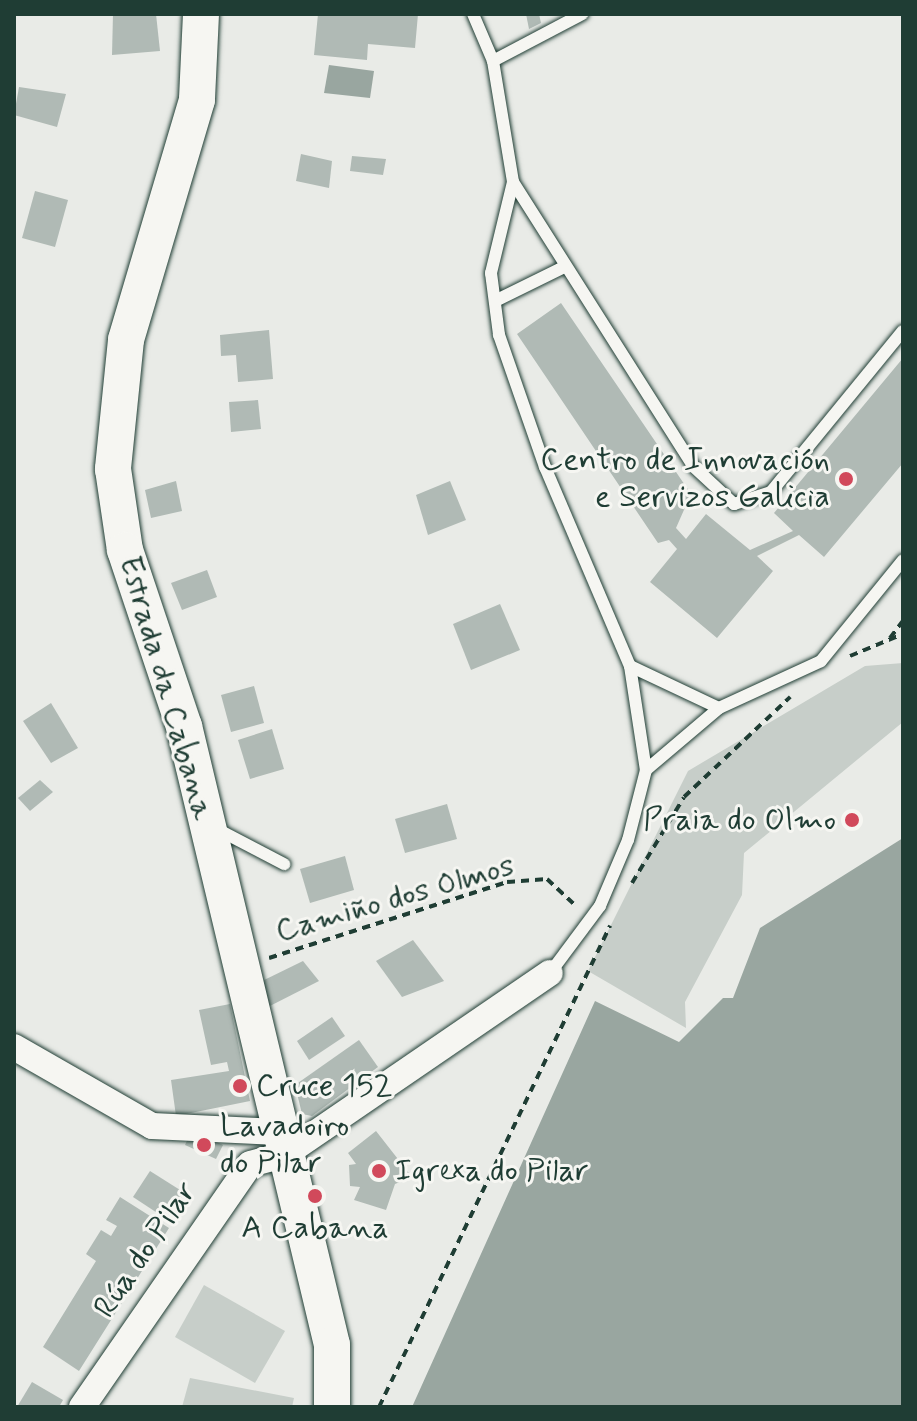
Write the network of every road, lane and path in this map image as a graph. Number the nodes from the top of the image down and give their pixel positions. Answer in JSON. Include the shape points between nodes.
{"nodes":[{"id":1,"x":201,"y":14,"type":"edge"},
{"id":2,"x":473,"y":14,"type":"edge"},
{"id":3,"x":582,"y":14,"type":"edge"},
{"id":4,"x":493,"y":61,"type":"junction"},
{"id":5,"x":513,"y":182,"type":"junction"},
{"id":6,"x":564,"y":267,"type":"junction"},
{"id":7,"x":495,"y":301,"type":"junction"},
{"id":8,"x":903,"y":331,"type":"edge"},
{"id":9,"x":903,"y":560,"type":"edge"},
{"id":10,"x":903,"y":621,"type":"edge"},
{"id":11,"x":903,"y":634,"type":"edge"},
{"id":12,"x":889,"y":640,"type":"junction"},
{"id":13,"x":847,"y":657,"type":"dead end"},
{"id":14,"x":630,"y":666,"type":"junction"},
{"id":15,"x":795,"y":692,"type":"dead end"},
{"id":16,"x":719,"y":708,"type":"junction"},
{"id":17,"x":646,"y":770,"type":"junction"},
{"id":18,"x":207,"y":824,"type":"junction"},
{"id":19,"x":284,"y":864,"type":"dead end"},
{"id":20,"x":626,"y":894,"type":"dead end"},
{"id":21,"x":613,"y":919,"type":"dead end"},
{"id":22,"x":587,"y":926,"type":"junction"},
{"id":23,"x":240,"y":968,"type":"junction"},
{"id":24,"x":550,"y":973,"type":"joint"},
{"id":25,"x":14,"y":1047,"type":"edge"},
{"id":26,"x":281,"y":1144,"type":"junction"},
{"id":27,"x":82,"y":1407,"type":"edge"},
{"id":28,"x":332,"y":1407,"type":"edge"},
{"id":29,"x":379,"y":1407,"type":"edge"}],
"edges":[{"from":1,"to":18,"type":"main road","name":"Estrada da Cabana","via":[[197,100],[126,340],[113,469],[125,550],[172,682]]},
{"from":2,"to":4,"type":"lane"},
{"from":3,"to":4,"type":"lane"},
{"from":4,"to":5,"type":"lane"},
{"from":5,"to":6,"type":"lane"},
{"from":5,"to":7,"type":"lane","via":[[491,273]]},
{"from":6,"to":7,"type":"lane"},
{"from":6,"to":8,"type":"lane","via":[[693,466],[734,504],[771,492]]},
{"from":7,"to":14,"type":"lane","via":[[499,335],[545,467]]},
{"from":9,"to":16,"type":"lane","via":[[821,661]]},
{"from":10,"to":12,"type":"path"},
{"from":11,"to":12,"type":"path"},
{"from":12,"to":13,"type":"path"},
{"from":14,"to":16,"type":"lane"},
{"from":14,"to":17,"type":"lane"},
{"from":15,"to":20,"type":"path","via":[[684,797]]},
{"from":16,"to":17,"type":"lane"},
{"from":17,"to":22,"type":"lane","via":[[628,840]]},
{"from":18,"to":19,"type":"lane"},
{"from":18,"to":23,"type":"main road","name":"Estrada da Cabana"},
{"from":21,"to":29,"type":"path"},
{"from":22,"to":23,"type":"path","name":"Camiño dos Olmos","via":[[568,892],[547,879],[507,882]]},
{"from":22,"to":24,"type":"lane"},
{"from":23,"to":26,"type":"main road","name":"Estrada da Cabana"},
{"from":24,"to":26,"type":"street","name":"Rúa do Pilar"},
{"from":25,"to":26,"type":"street","via":[[152,1126]]},
{"from":26,"to":27,"type":"street","name":"Rúa do Pilar","via":[[235,1178]]},
{"from":26,"to":28,"type":"main road","name":"Estrada da Cabana","via":[[332,1345]]}]}
